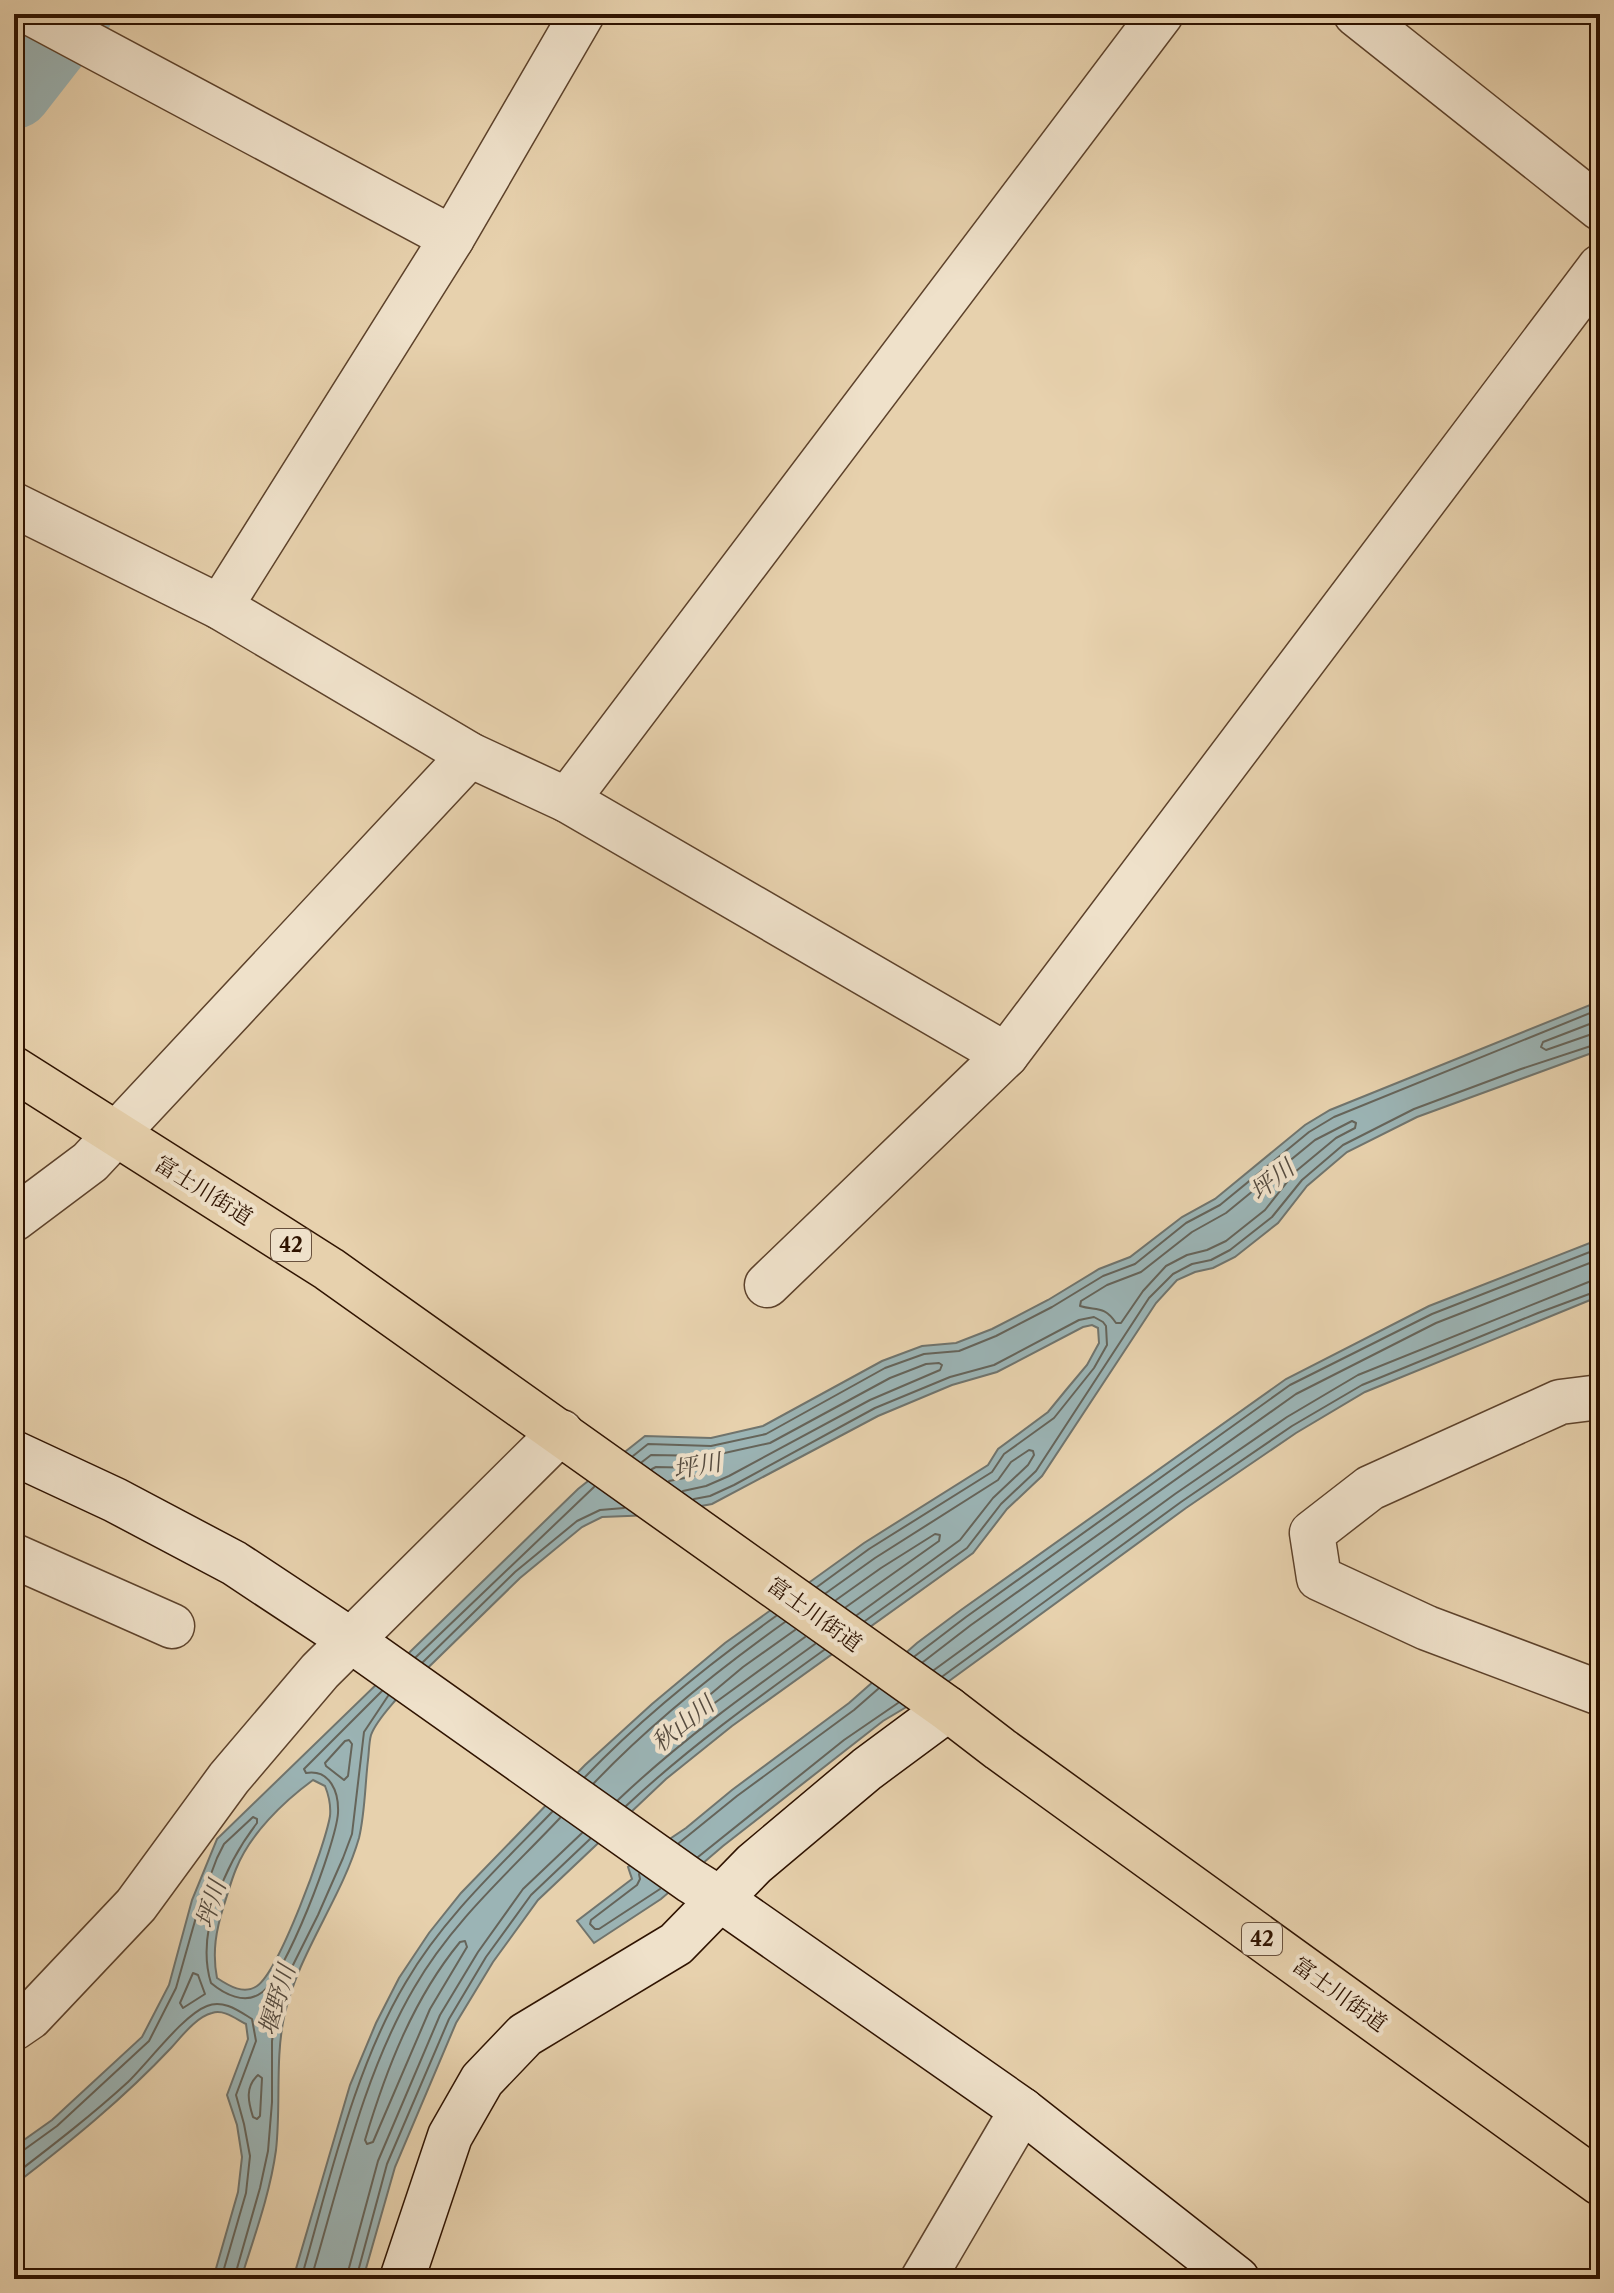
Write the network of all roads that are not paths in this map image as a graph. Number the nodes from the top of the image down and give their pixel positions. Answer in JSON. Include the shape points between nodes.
{"nodes":[{"id":1,"x":582,"y":14,"type":"edge"},
{"id":2,"x":1161,"y":14,"type":"edge"},
{"id":3,"x":1356,"y":14,"type":"edge"},
{"id":4,"x":38,"y":17,"type":"edge"},
{"id":5,"x":1600,"y":208,"type":"edge"},
{"id":6,"x":452,"y":238,"type":"junction"},
{"id":7,"x":1600,"y":267,"type":"edge"},
{"id":8,"x":14,"y":505,"type":"edge"},
{"id":9,"x":220,"y":607,"type":"junction"},
{"id":10,"x":470,"y":755,"type":"junction"},
{"id":11,"x":567,"y":800,"type":"junction"},
{"id":12,"x":1006,"y":1055,"type":"junction"},
{"id":13,"x":14,"y":1069,"type":"edge"},
{"id":14,"x":116,"y":1134,"type":"junction"},
{"id":15,"x":14,"y":1219,"type":"edge"},
{"id":16,"x":767,"y":1285,"type":"dead end"},
{"id":17,"x":1600,"y":1397,"type":"edge"},
{"id":18,"x":561,"y":1432,"type":"junction"},
{"id":19,"x":14,"y":1453,"type":"edge"},
{"id":20,"x":14,"y":1556,"type":"edge"},
{"id":21,"x":172,"y":1626,"type":"dead end"},
{"id":22,"x":352,"y":1641,"type":"junction"},
{"id":23,"x":1600,"y":1693,"type":"edge"},
{"id":24,"x":937,"y":1701,"type":"junction"},
{"id":25,"x":705,"y":1890,"type":"junction"},
{"id":26,"x":14,"y":2028,"type":"edge"},
{"id":27,"x":1022,"y":2110,"type":"junction"},
{"id":28,"x":1600,"y":2183,"type":"edge"},
{"id":29,"x":402,"y":2279,"type":"edge"},
{"id":30,"x":923,"y":2279,"type":"edge"},
{"id":31,"x":1237,"y":2279,"type":"edge"}],
"edges":[{"from":1,"to":6,"type":"street"},
{"from":2,"to":11,"type":"street"},
{"from":3,"to":5,"type":"street"},
{"from":4,"to":6,"type":"street"},
{"from":6,"to":9,"type":"street"},
{"from":7,"to":12,"type":"street"},
{"from":8,"to":9,"type":"street"},
{"from":9,"to":10,"type":"street"},
{"from":10,"to":11,"type":"street"},
{"from":10,"to":14,"type":"street"},
{"from":11,"to":12,"type":"street"},
{"from":12,"to":16,"type":"street"},
{"from":13,"to":14,"type":"main road","name":"富士川街道","number":"42"},
{"from":14,"to":15,"type":"street","via":[[90,1162]]},
{"from":14,"to":18,"type":"main road","name":"富士川街道","number":"42","via":[[329,1269]]},
{"from":17,"to":23,"type":"street","via":[[1560,1402],[1370,1488],[1312,1533],[1319,1578],[1427,1628]]},
{"from":18,"to":22,"type":"street"},
{"from":18,"to":24,"type":"main road","name":"富士川街道","number":"42"},
{"from":19,"to":22,"type":"street","via":[[234,1563]]},
{"from":20,"to":21,"type":"street"},
{"from":22,"to":25,"type":"street"},
{"from":22,"to":26,"type":"street","via":[[229,1778],[136,1905]]},
{"from":24,"to":25,"type":"street","via":[[867,1769],[765,1854]]},
{"from":24,"to":28,"type":"main road","name":"富士川街道","number":"42"},
{"from":25,"to":27,"type":"street"},
{"from":25,"to":29,"type":"street","via":[[676,1944],[525,2035],[482,2080],[450,2136]]},
{"from":27,"to":30,"type":"street"},
{"from":27,"to":31,"type":"street"}]}
